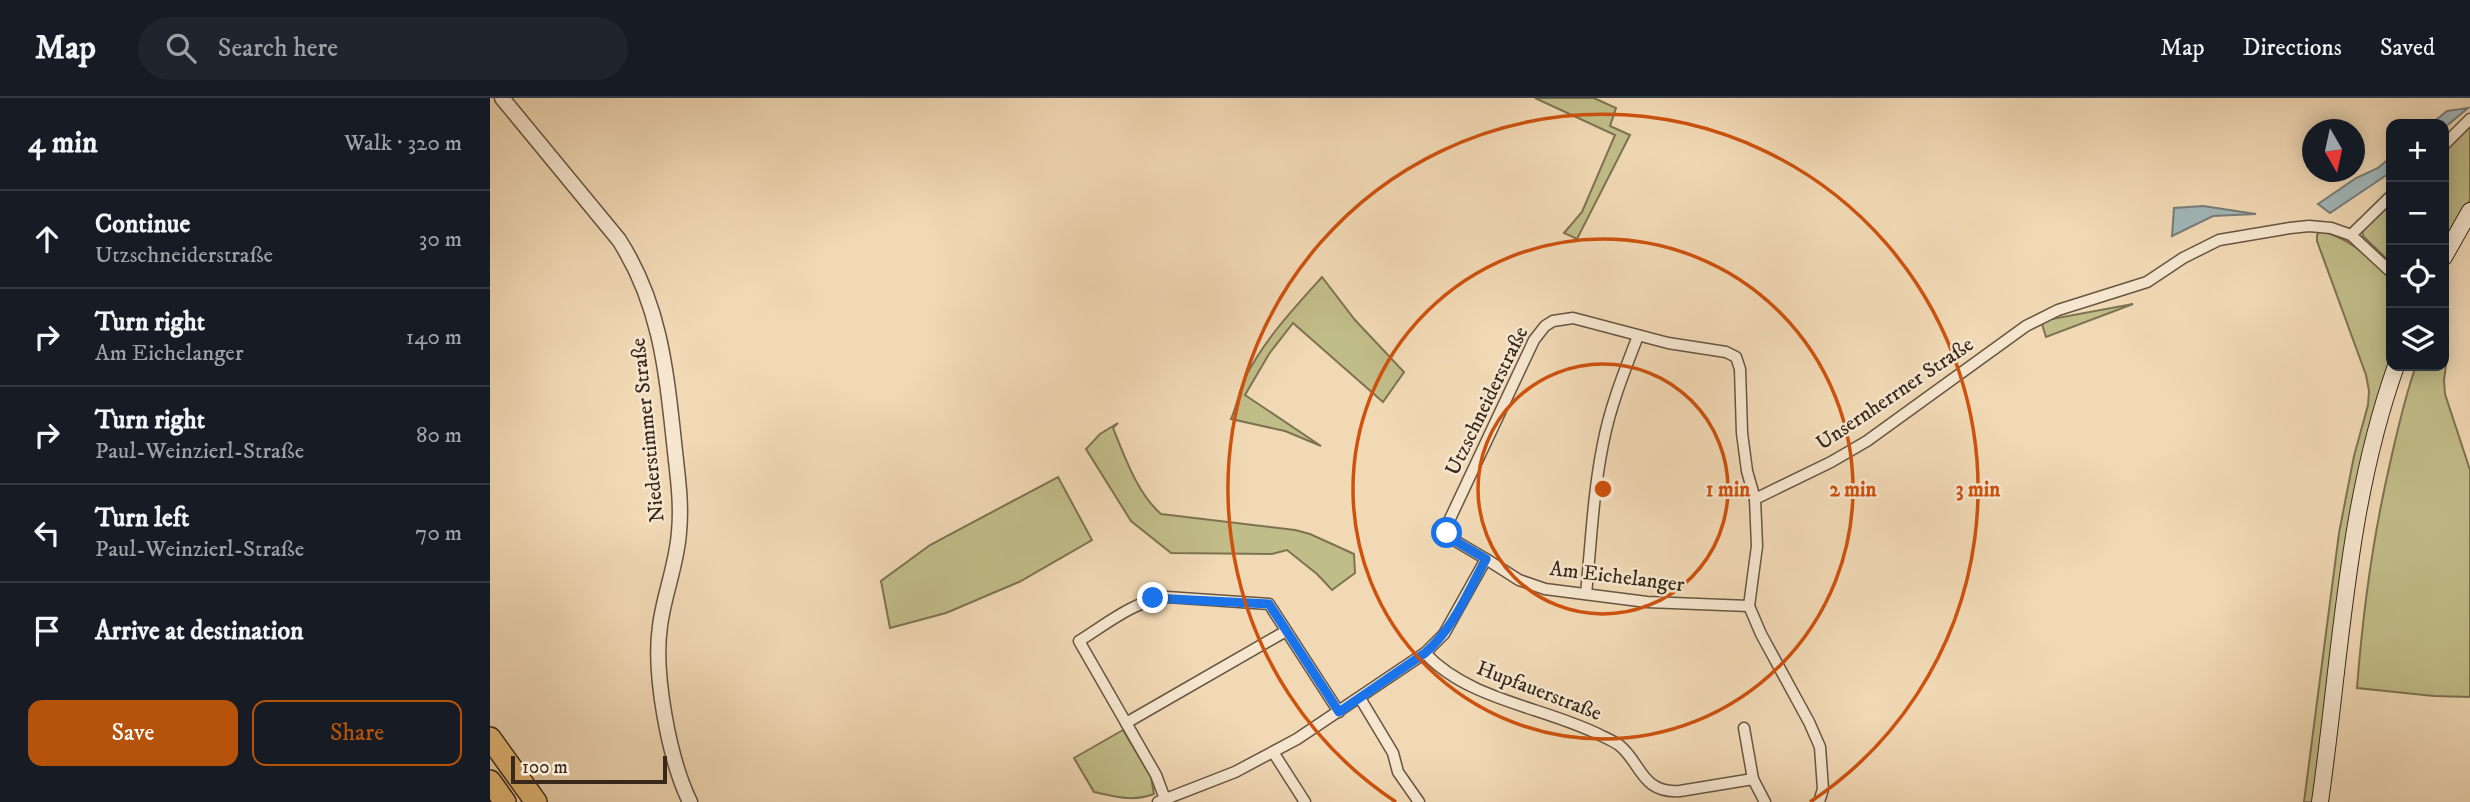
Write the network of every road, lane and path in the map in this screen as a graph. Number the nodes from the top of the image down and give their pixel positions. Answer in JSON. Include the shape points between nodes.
{"nodes":[{"id":1,"x":502,"y":98,"type":"edge"},
{"id":2,"x":2470,"y":119,"type":"edge"},
{"id":3,"x":2449,"y":140,"type":"edge"},
{"id":4,"x":2386,"y":201,"type":"edge"},
{"id":5,"x":2470,"y":211,"type":"edge"},
{"id":6,"x":2351,"y":235,"type":"junction"},
{"id":7,"x":2449,"y":248,"type":"edge"},
{"id":8,"x":2386,"y":267,"type":"edge"},
{"id":9,"x":1638,"y":336,"type":"junction"},
{"id":10,"x":2394,"y":371,"type":"edge"},
{"id":11,"x":1755,"y":499,"type":"junction"},
{"id":12,"x":1486,"y":559,"type":"junction"},
{"id":13,"x":1586,"y":594,"type":"junction"},
{"id":14,"x":1749,"y":606,"type":"junction"},
{"id":15,"x":1286,"y":631,"type":"junction"},
{"id":16,"x":1425,"y":653,"type":"junction"},
{"id":17,"x":1360,"y":698,"type":"junction"},
{"id":18,"x":1339,"y":712,"type":"junction"},
{"id":19,"x":1126,"y":723,"type":"junction"},
{"id":20,"x":1744,"y":728,"type":"dead end"},
{"id":21,"x":490,"y":738,"type":"edge"},
{"id":22,"x":1273,"y":752,"type":"junction"},
{"id":23,"x":1753,"y":779,"type":"junction"},
{"id":24,"x":490,"y":781,"type":"edge"},
{"id":25,"x":1161,"y":801,"type":"edge"},
{"id":26,"x":1822,"y":801,"type":"edge"},
{"id":27,"x":505,"y":802,"type":"edge"},
{"id":28,"x":536,"y":802,"type":"edge"},
{"id":29,"x":690,"y":802,"type":"edge"},
{"id":30,"x":1305,"y":802,"type":"edge"},
{"id":31,"x":1419,"y":802,"type":"edge"},
{"id":32,"x":1765,"y":802,"type":"edge"},
{"id":33,"x":2320,"y":802,"type":"edge"}],
"edges":[{"from":1,"to":29,"type":"street","name":"Niederstimmer Straße","via":[[619,240],[645,286],[657,324],[680,511],[677,549],[659,629],[658,666],[665,715]]},
{"from":2,"to":3,"type":"street"},
{"from":4,"to":6,"type":"street"},
{"from":5,"to":7,"type":"main road"},
{"from":6,"to":8,"type":"street"},
{"from":6,"to":11,"type":"street","name":"Unsernherrner Straße","via":[[2309,226],[2219,240],[2147,282],[2039,319],[1867,441]]},
{"from":9,"to":11,"type":"street","name":"Utzschneiderstraße","via":[[1736,357],[1744,454]]},
{"from":9,"to":12,"type":"street","name":"Utzschneiderstraße","via":[[1573,318],[1553,321],[1539,332],[1448,523],[1452,539]]},
{"from":9,"to":13,"type":"street","via":[[1616,393],[1599,464]]},
{"from":10,"to":33,"type":"main road","via":[[2364,481]]},
{"from":11,"to":14,"type":"street","via":[[1757,546]]},
{"from":12,"to":13,"type":"street","name":"Am Eichelanger","via":[[1532,586]]},
{"from":12,"to":16,"type":"street","via":[[1444,634]]},
{"from":13,"to":14,"type":"street","name":"Am Eichelanger"},
{"from":14,"to":26,"type":"street","via":[[1820,747]]},
{"from":15,"to":18,"type":"street"},
{"from":15,"to":19,"type":"street"},
{"from":15,"to":19,"type":"street","via":[[1269,604],[1167,597],[1139,604],[1079,641]]},
{"from":16,"to":17,"type":"street"},
{"from":16,"to":23,"type":"street","name":"Hupfauerstraße","via":[[1459,681],[1620,746],[1636,769],[1659,788],[1670,792]]},
{"from":17,"to":18,"type":"street"},
{"from":17,"to":31,"type":"street"},
{"from":18,"to":22,"type":"street"},
{"from":19,"to":25,"type":"street","via":[[1156,775]]},
{"from":20,"to":23,"type":"street"},
{"from":21,"to":28,"type":"highway"},
{"from":22,"to":25,"type":"street","via":[[1209,784]]},
{"from":22,"to":30,"type":"street"},
{"from":23,"to":32,"type":"street"},
{"from":24,"to":27,"type":"highway"}]}
